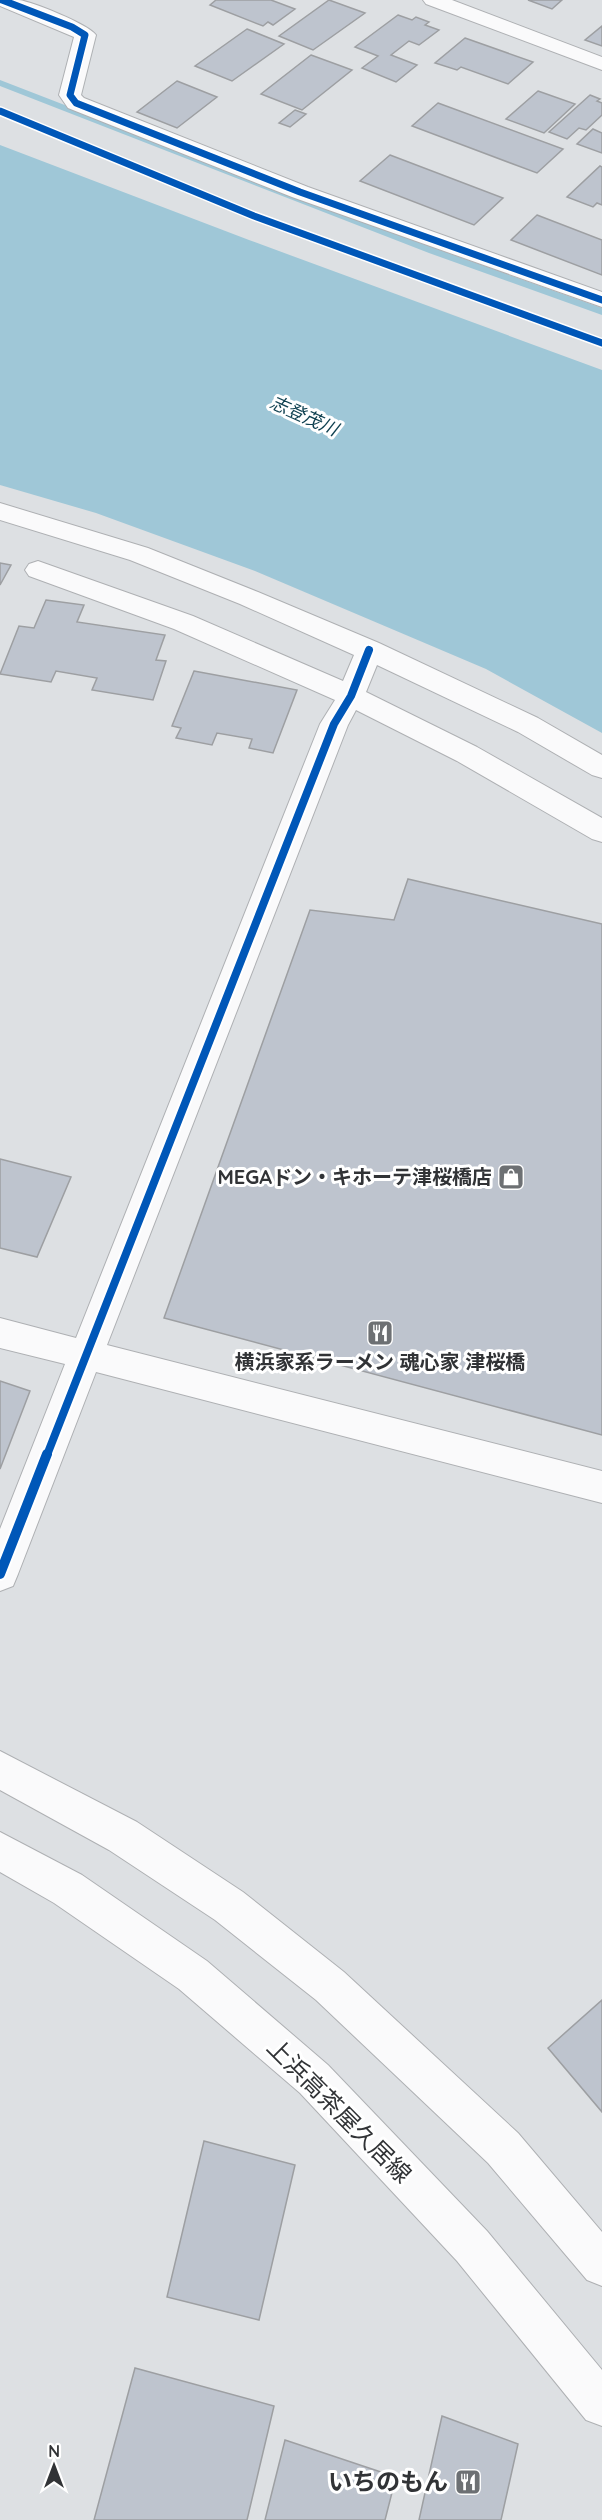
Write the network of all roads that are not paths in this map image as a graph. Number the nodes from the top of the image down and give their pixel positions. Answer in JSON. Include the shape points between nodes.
{"nodes":[{"id":1,"x":2,"y":0,"type":"edge"},
{"id":2,"x":433,"y":0,"type":"edge"},
{"id":3,"x":602,"y":64,"type":"edge"},
{"id":4,"x":602,"y":300,"type":"edge"},
{"id":5,"x":0,"y":511,"type":"edge"},
{"id":6,"x":38,"y":570,"type":"dead end"},
{"id":7,"x":369,"y":650,"type":"junction"},
{"id":8,"x":351,"y":696,"type":"junction"},
{"id":9,"x":602,"y":768,"type":"edge"},
{"id":10,"x":602,"y":831,"type":"edge"},
{"id":11,"x":0,"y":1334,"type":"edge"},
{"id":12,"x":87,"y":1356,"type":"junction"},
{"id":13,"x":602,"y":1487,"type":"edge"},
{"id":14,"x":0,"y":1574,"type":"edge"},
{"id":15,"x":0,"y":1770,"type":"edge"},
{"id":16,"x":0,"y":1851,"type":"edge"},
{"id":17,"x":602,"y":2265,"type":"edge"},
{"id":18,"x":602,"y":2404,"type":"edge"}],
"edges":[{"from":1,"to":4,"type":"street","via":[[85,35],[70,95],[76,103],[300,192]]},
{"from":2,"to":3,"type":"street"},
{"from":5,"to":7,"type":"street","via":[[139,554]]},
{"from":6,"to":8,"type":"street","via":[[196,627]]},
{"from":7,"to":8,"type":"street"},
{"from":7,"to":9,"type":"street","via":[[528,724]]},
{"from":8,"to":10,"type":"street","via":[[521,782]]},
{"from":8,"to":12,"type":"street","via":[[334,724]]},
{"from":11,"to":12,"type":"street"},
{"from":12,"to":13,"type":"street"},
{"from":12,"to":14,"type":"street"},
{"from":15,"to":17,"type":"street","via":[[123,1836],[230,1906],[330,1986],[503,2148]]},
{"from":16,"to":18,"type":"street","name":"上浜高茶屋久居線","via":[[68,1889],[193,1976],[314,2079],[472,2246]]}]}
